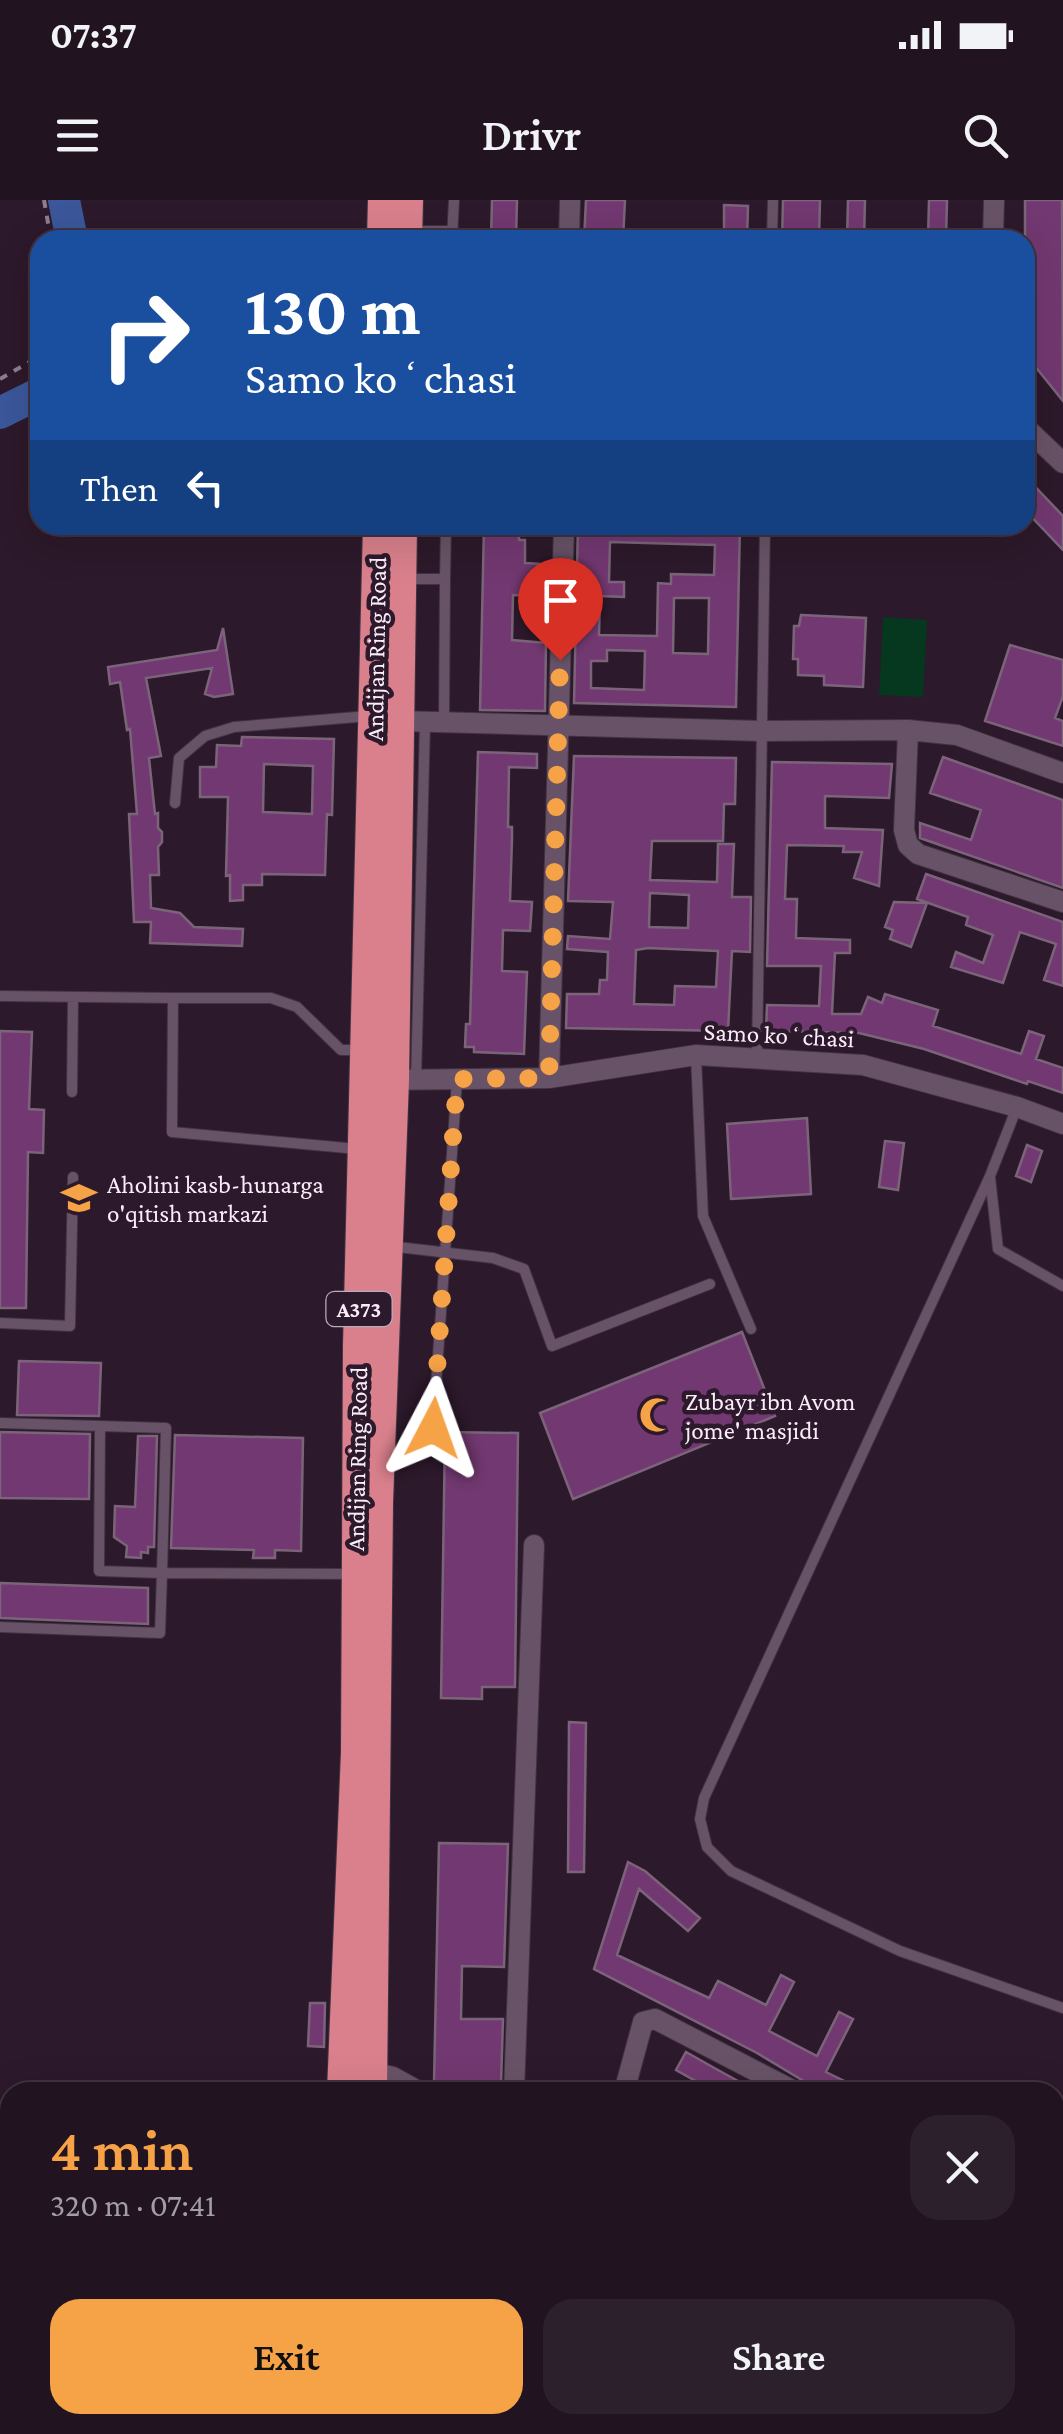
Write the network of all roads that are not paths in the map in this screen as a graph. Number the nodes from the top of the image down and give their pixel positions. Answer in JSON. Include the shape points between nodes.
{"nodes":[{"id":1,"x":382,"y":200,"type":"edge"},
{"id":2,"x":408,"y":200,"type":"edge"},
{"id":3,"x":454,"y":200,"type":"edge"},
{"id":4,"x":570,"y":200,"type":"edge"},
{"id":5,"x":773,"y":200,"type":"edge"},
{"id":6,"x":994,"y":200,"type":"edge"},
{"id":7,"x":396,"y":230,"type":"edge"},
{"id":8,"x":401,"y":230,"type":"edge"},
{"id":9,"x":452,"y":230,"type":"edge"},
{"id":10,"x":569,"y":230,"type":"edge"},
{"id":11,"x":772,"y":230,"type":"edge"},
{"id":12,"x":993,"y":230,"type":"edge"},
{"id":13,"x":1035,"y":436,"type":"edge"},
{"id":14,"x":1063,"y":463,"type":"edge"},
{"id":15,"x":380,"y":535,"type":"edge"},
{"id":16,"x":402,"y":535,"type":"edge"},
{"id":17,"x":446,"y":535,"type":"edge"},
{"id":18,"x":564,"y":535,"type":"edge"},
{"id":19,"x":765,"y":535,"type":"edge"},
{"id":20,"x":444,"y":579,"type":"junction"},
{"id":21,"x":401,"y":580,"type":"junction"},
{"id":22,"x":411,"y":720,"type":"junction"},
{"id":23,"x":558,"y":727,"type":"junction"},
{"id":24,"x":908,"y":730,"type":"junction"},
{"id":25,"x":762,"y":731,"type":"junction"},
{"id":26,"x":1063,"y":773,"type":"edge"},
{"id":27,"x":174,"y":803,"type":"dead end"},
{"id":28,"x":1063,"y":902,"type":"edge"},
{"id":29,"x":0,"y":996,"type":"edge"},
{"id":30,"x":73,"y":997,"type":"junction"},
{"id":31,"x":173,"y":998,"type":"junction"},
{"id":32,"x":696,"y":1054,"type":"junction"},
{"id":33,"x":757,"y":1059,"type":"junction"},
{"id":34,"x":386,"y":1072,"type":"junction"},
{"id":35,"x":549,"y":1078,"type":"junction"},
{"id":36,"x":457,"y":1079,"type":"junction"},
{"id":37,"x":72,"y":1092,"type":"dead end"},
{"id":38,"x":1017,"y":1107,"type":"junction"},
{"id":39,"x":1063,"y":1124,"type":"edge"},
{"id":40,"x":364,"y":1149,"type":"junction"},
{"id":41,"x":990,"y":1176,"type":"junction"},
{"id":42,"x":73,"y":1177,"type":"dead end"},
{"id":43,"x":388,"y":1246,"type":"junction"},
{"id":44,"x":445,"y":1250,"type":"junction"},
{"id":45,"x":710,"y":1284,"type":"dead end"},
{"id":46,"x":1063,"y":1286,"type":"edge"},
{"id":47,"x":0,"y":1323,"type":"edge"},
{"id":48,"x":751,"y":1328,"type":"dead end"},
{"id":49,"x":0,"y":1423,"type":"edge"},
{"id":50,"x":100,"y":1426,"type":"junction"},
{"id":51,"x":433,"y":1428,"type":"dead end"},
{"id":52,"x":534,"y":1545,"type":"dead end"},
{"id":53,"x":162,"y":1573,"type":"junction"},
{"id":54,"x":356,"y":1574,"type":"junction"},
{"id":55,"x":0,"y":1627,"type":"edge"},
{"id":56,"x":1063,"y":2008,"type":"edge"},
{"id":57,"x":342,"y":2082,"type":"edge"},
{"id":58,"x":372,"y":2082,"type":"edge"},
{"id":59,"x":402,"y":2082,"type":"edge"},
{"id":60,"x":514,"y":2082,"type":"edge"},
{"id":61,"x":627,"y":2082,"type":"edge"},
{"id":62,"x":777,"y":2082,"type":"edge"}],
"edges":[{"from":1,"to":7,"type":"highway"},
{"from":2,"to":8,"type":"highway"},
{"from":3,"to":9,"type":"lane"},
{"from":4,"to":10,"type":"street"},
{"from":5,"to":11,"type":"lane"},
{"from":6,"to":12,"type":"street"},
{"from":13,"to":14,"type":"street"},
{"from":15,"to":22,"type":"highway","name":"Andijan Ring Road","number":"A373"},
{"from":16,"to":21,"type":"highway","name":"Andijan Ring Road","number":"A373"},
{"from":17,"to":20,"type":"lane"},
{"from":18,"to":23,"type":"street"},
{"from":19,"to":25,"type":"lane"},
{"from":20,"to":21,"type":"lane"},
{"from":20,"to":22,"type":"lane"},
{"from":21,"to":22,"type":"highway","name":"Andijan Ring Road","number":"A373"},
{"from":22,"to":23,"type":"street"},
{"from":22,"to":27,"type":"lane","via":[[234,727],[205,736],[179,758]]},
{"from":22,"to":34,"type":"highway","name":"Andijan Ring Road","number":"A373"},
{"from":22,"to":34,"type":"lane"},
{"from":23,"to":25,"type":"street"},
{"from":23,"to":35,"type":"street"},
{"from":24,"to":25,"type":"street"},
{"from":24,"to":26,"type":"street","via":[[958,735]]},
{"from":24,"to":28,"type":"street","via":[[908,845]]},
{"from":25,"to":33,"type":"lane"},
{"from":29,"to":30,"type":"lane"},
{"from":30,"to":31,"type":"lane"},
{"from":30,"to":37,"type":"lane"},
{"from":31,"to":34,"type":"lane","via":[[271,998],[297,1007],[341,1050]]},
{"from":31,"to":40,"type":"lane","via":[[172,1132]]},
{"from":32,"to":33,"type":"street","name":"Samo koʻchasi"},
{"from":32,"to":35,"type":"street","name":"Samo koʻchasi"},
{"from":32,"to":48,"type":"lane","via":[[702,1216]]},
{"from":33,"to":38,"type":"street","name":"Samo koʻchasi","via":[[863,1064]]},
{"from":34,"to":36,"type":"street","name":"Samo koʻchasi"},
{"from":34,"to":40,"type":"highway","name":"Andijan Ring Road","number":"A373"},
{"from":34,"to":43,"type":"highway","name":"Andijan Ring Road","number":"A373"},
{"from":35,"to":36,"type":"street","name":"Samo koʻchasi"},
{"from":36,"to":44,"type":"lane"},
{"from":38,"to":39,"type":"street","name":"Samo koʻchasi"},
{"from":38,"to":41,"type":"lane"},
{"from":40,"to":54,"type":"highway","name":"Andijan Ring Road","number":"A373"},
{"from":41,"to":46,"type":"lane","via":[[998,1249]]},
{"from":41,"to":56,"type":"lane","via":[[700,1819],[707,1848],[731,1871],[900,1951]]},
{"from":42,"to":47,"type":"lane","via":[[70,1326]]},
{"from":43,"to":44,"type":"lane"},
{"from":43,"to":58,"type":"highway","name":"Andijan Ring Road","number":"A373","via":[[378,1504]]},
{"from":44,"to":45,"type":"lane","via":[[524,1268],[552,1346]]},
{"from":44,"to":51,"type":"lane"},
{"from":49,"to":50,"type":"lane"},
{"from":50,"to":53,"type":"lane","via":[[99,1572]]},
{"from":50,"to":53,"type":"lane","via":[[166,1428]]},
{"from":52,"to":60,"type":"street"},
{"from":53,"to":54,"type":"lane"},
{"from":53,"to":55,"type":"lane","via":[[160,1633]]},
{"from":54,"to":57,"type":"highway","name":"Andijan Ring Road","number":"A373"},
{"from":58,"to":59,"type":"street"},
{"from":61,"to":62,"type":"street","via":[[643,2022],[655,2019]]}]}
